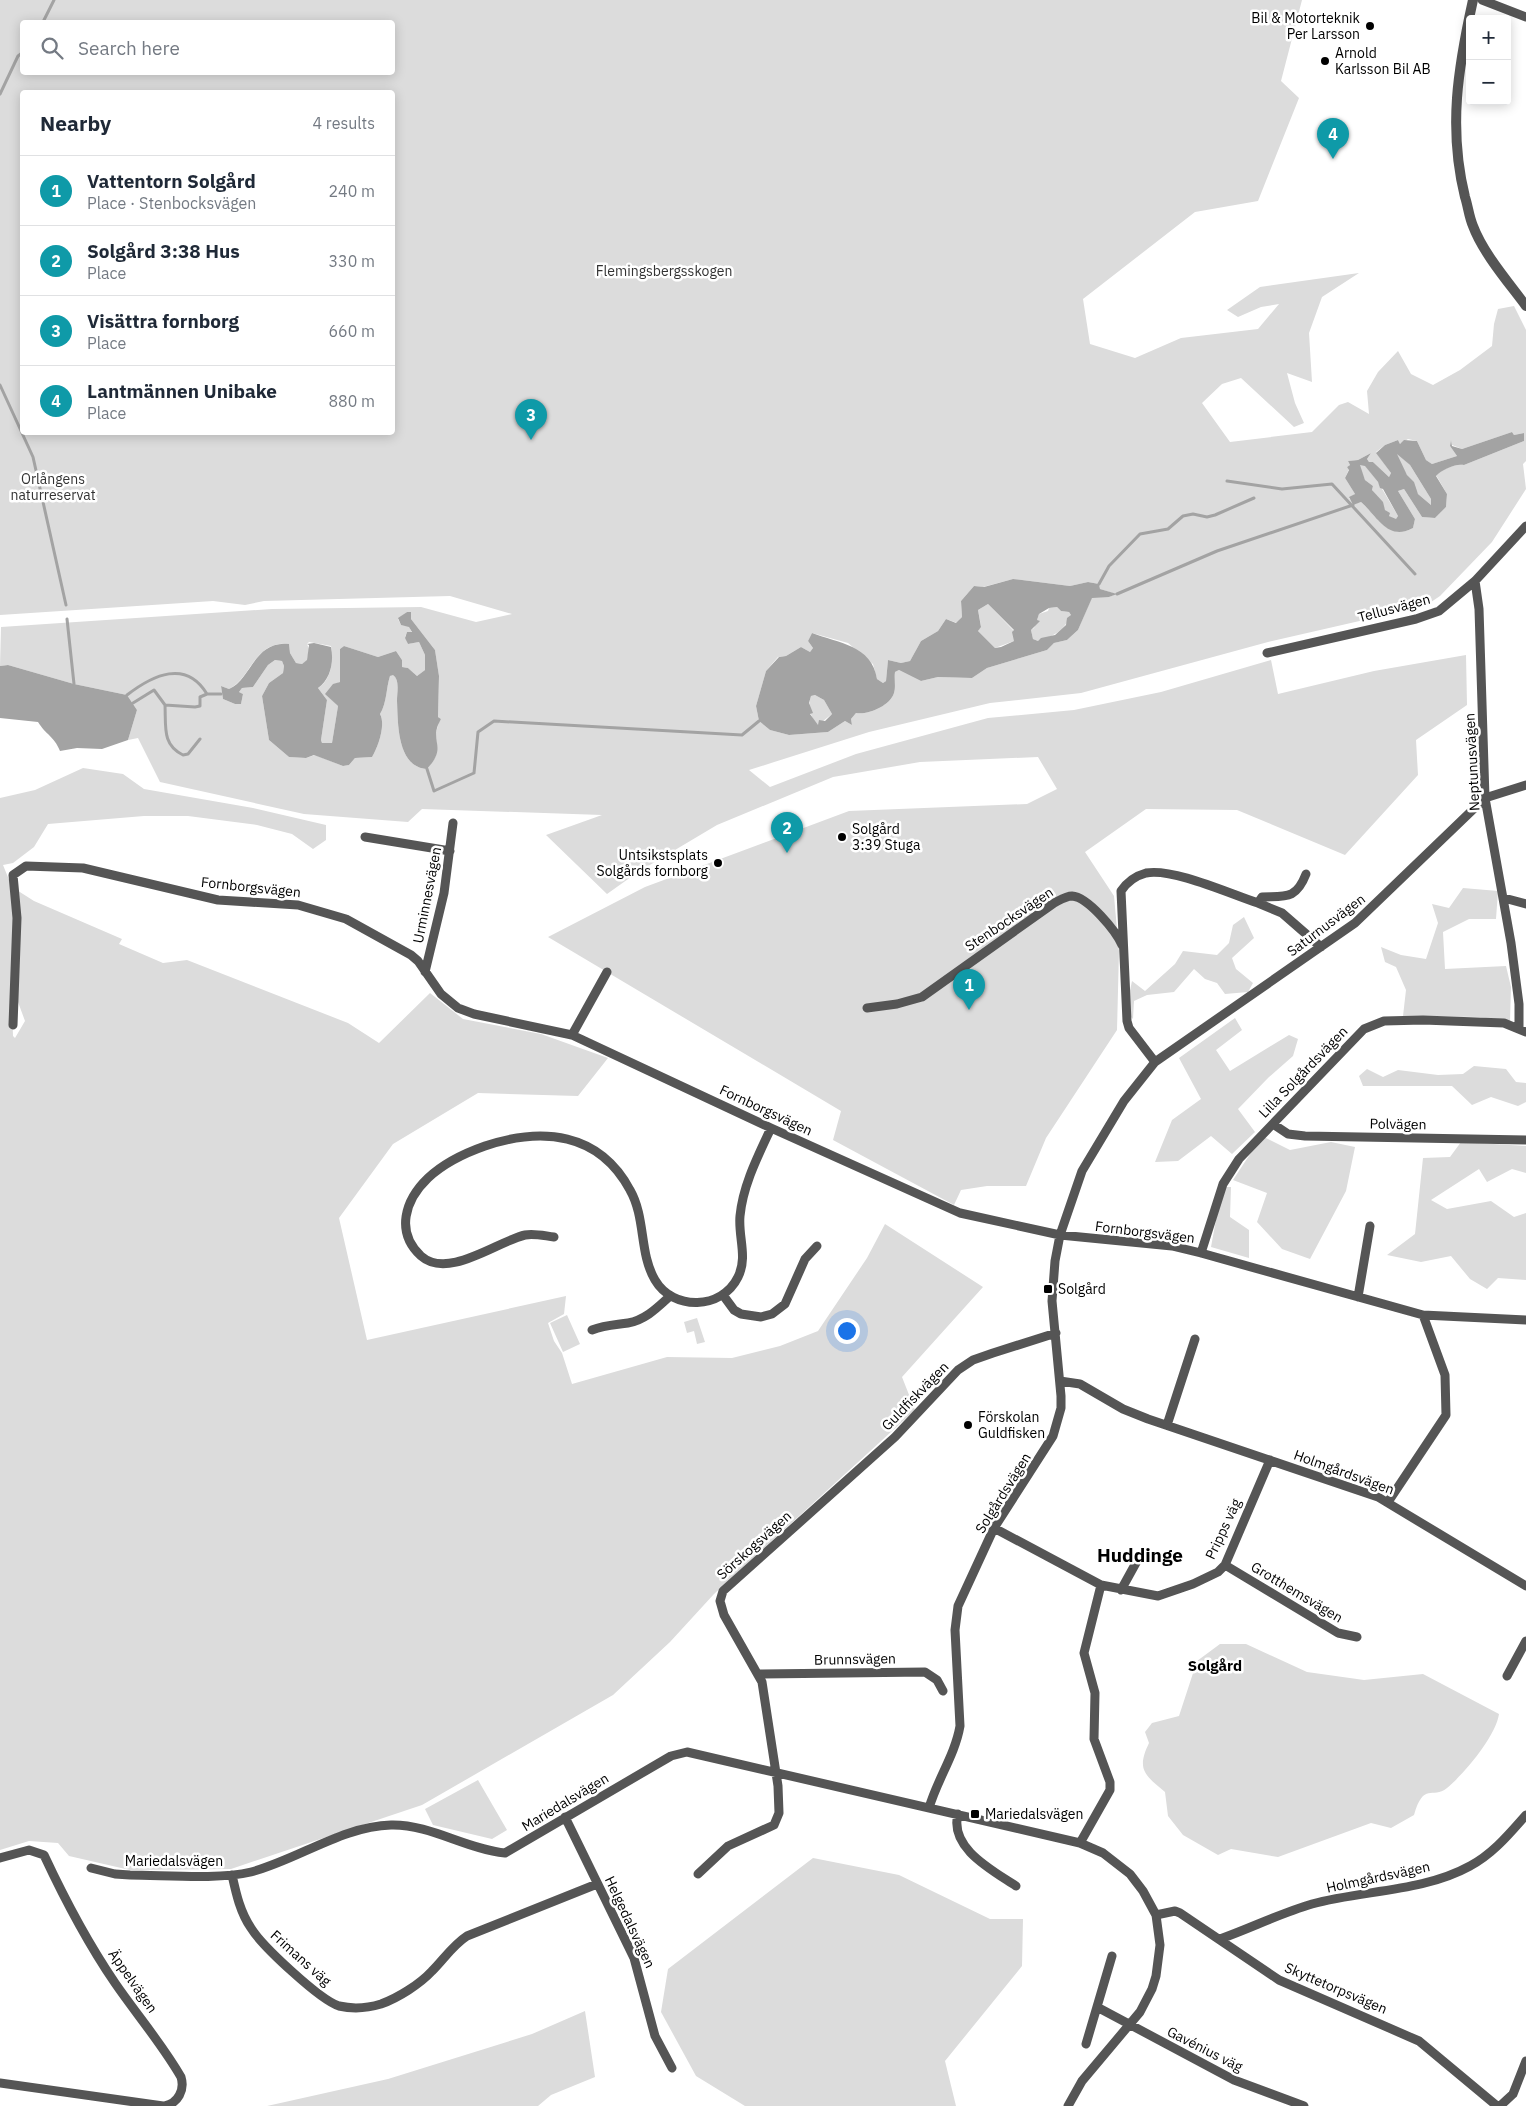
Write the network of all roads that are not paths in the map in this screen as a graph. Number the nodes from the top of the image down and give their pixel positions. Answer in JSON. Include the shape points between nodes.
{"nodes":[{"id":1,"x":1473,"y":0,"type":"edge"},
{"id":2,"x":1482,"y":0,"type":"edge"},
{"id":3,"x":1526,"y":17,"type":"edge"},
{"id":4,"x":1526,"y":306,"type":"edge"},
{"id":5,"x":1526,"y":526,"type":"edge"},
{"id":6,"x":1475,"y":581,"type":"junction"},
{"id":7,"x":1267,"y":653,"type":"dead end"},
{"id":8,"x":1526,"y":785,"type":"edge"},
{"id":9,"x":1485,"y":798,"type":"junction"},
{"id":10,"x":453,"y":823,"type":"dead end"},
{"id":11,"x":365,"y":837,"type":"dead end"},
{"id":12,"x":450,"y":851,"type":"junction"},
{"id":13,"x":1306,"y":874,"type":"dead end"},
{"id":14,"x":1504,"y":898,"type":"junction"},
{"id":15,"x":1258,"y":903,"type":"junction"},
{"id":16,"x":1526,"y":904,"type":"edge"},
{"id":17,"x":1321,"y":947,"type":"junction"},
{"id":18,"x":1124,"y":949,"type":"junction"},
{"id":19,"x":425,"y":972,"type":"junction"},
{"id":20,"x":607,"y":972,"type":"dead end"},
{"id":21,"x":867,"y":1008,"type":"dead end"},
{"id":22,"x":13,"y":1025,"type":"dead end"},
{"id":23,"x":1522,"y":1030,"type":"edge"},
{"id":24,"x":572,"y":1035,"type":"junction"},
{"id":25,"x":1155,"y":1062,"type":"junction"},
{"id":26,"x":1273,"y":1124,"type":"junction"},
{"id":27,"x":770,"y":1128,"type":"junction"},
{"id":28,"x":1526,"y":1140,"type":"edge"},
{"id":29,"x":1370,"y":1226,"type":"dead end"},
{"id":30,"x":1060,"y":1235,"type":"junction"},
{"id":31,"x":554,"y":1236,"type":"dead end"},
{"id":32,"x":817,"y":1246,"type":"dead end"},
{"id":33,"x":1201,"y":1253,"type":"junction"},
{"id":34,"x":723,"y":1295,"type":"junction"},
{"id":35,"x":670,"y":1297,"type":"junction"},
{"id":36,"x":1358,"y":1297,"type":"junction"},
{"id":37,"x":1423,"y":1315,"type":"junction"},
{"id":38,"x":1526,"y":1320,"type":"edge"},
{"id":39,"x":592,"y":1330,"type":"dead end"},
{"id":40,"x":1056,"y":1333,"type":"junction"},
{"id":41,"x":1195,"y":1339,"type":"dead end"},
{"id":42,"x":1060,"y":1381,"type":"junction"},
{"id":43,"x":1167,"y":1425,"type":"junction"},
{"id":44,"x":879,"y":1451,"type":"joint"},
{"id":45,"x":1270,"y":1460,"type":"junction"},
{"id":46,"x":1388,"y":1502,"type":"junction"},
{"id":47,"x":994,"y":1528,"type":"junction"},
{"id":48,"x":1137,"y":1561,"type":"dead end"},
{"id":49,"x":1225,"y":1564,"type":"junction"},
{"id":50,"x":1101,"y":1585,"type":"junction"},
{"id":51,"x":1526,"y":1586,"type":"edge"},
{"id":52,"x":1121,"y":1590,"type":"junction"},
{"id":53,"x":1357,"y":1637,"type":"dead end"},
{"id":54,"x":1526,"y":1641,"type":"edge"},
{"id":55,"x":758,"y":1674,"type":"junction"},
{"id":56,"x":1507,"y":1676,"type":"dead end"},
{"id":57,"x":943,"y":1690,"type":"dead end"},
{"id":58,"x":775,"y":1771,"type":"junction"},
{"id":59,"x":929,"y":1808,"type":"junction"},
{"id":60,"x":958,"y":1814,"type":"junction"},
{"id":61,"x":1526,"y":1815,"type":"edge"},
{"id":62,"x":565,"y":1817,"type":"junction"},
{"id":63,"x":1080,"y":1843,"type":"junction"},
{"id":64,"x":0,"y":1858,"type":"edge"},
{"id":65,"x":91,"y":1868,"type":"dead end"},
{"id":66,"x":232,"y":1874,"type":"junction"},
{"id":67,"x":698,"y":1874,"type":"dead end"},
{"id":68,"x":597,"y":1884,"type":"junction"},
{"id":69,"x":1016,"y":1886,"type":"dead end"},
{"id":70,"x":1156,"y":1915,"type":"junction"},
{"id":71,"x":1220,"y":1939,"type":"junction"},
{"id":72,"x":1112,"y":1956,"type":"dead end"},
{"id":73,"x":1097,"y":2007,"type":"junction"},
{"id":74,"x":1129,"y":2025,"type":"junction"},
{"id":75,"x":1086,"y":2044,"type":"dead end"},
{"id":76,"x":1526,"y":2061,"type":"edge"},
{"id":77,"x":672,"y":2068,"type":"dead end"},
{"id":78,"x":0,"y":2083,"type":"edge"},
{"id":79,"x":164,"y":2106,"type":"edge"},
{"id":80,"x":1068,"y":2106,"type":"edge"},
{"id":81,"x":1304,"y":2106,"type":"edge"},
{"id":82,"x":1499,"y":2106,"type":"edge"}],
"edges":[{"from":1,"to":4,"type":"street","via":[[1460,58],[1455,110],[1458,167],[1473,227]]},
{"from":2,"to":3,"type":"street"},
{"from":5,"to":6,"type":"street","name":"Tellusvägen"},
{"from":6,"to":7,"type":"street","name":"Tellusvägen","via":[[1439,611],[1427,616]]},
{"from":6,"to":9,"type":"street","name":"Neptunusvägen","via":[[1479,609]]},
{"from":8,"to":9,"type":"street","name":"Saturnusvägen"},
{"from":9,"to":14,"type":"street","name":"Neptunusvägen"},
{"from":9,"to":17,"type":"street","name":"Saturnusvägen","via":[[1376,906]]},
{"from":10,"to":12,"type":"street","name":"Urminnesvägen"},
{"from":11,"to":12,"type":"street"},
{"from":12,"to":19,"type":"street","name":"Urminnesvägen","via":[[444,893]]},
{"from":13,"to":15,"type":"street","via":[[1286,897],[1262,897]]},
{"from":14,"to":16,"type":"street"},
{"from":14,"to":23,"type":"street","name":"Neptunusvägen"},
{"from":15,"to":17,"type":"street","name":"Stenbocksvägen","via":[[1282,913]]},
{"from":15,"to":18,"type":"street","name":"Stenbocksvägen","via":[[1174,875],[1160,872],[1137,876],[1128,881],[1121,891]]},
{"from":17,"to":25,"type":"street","name":"Saturnusvägen"},
{"from":18,"to":21,"type":"street","name":"Stenbocksvägen","via":[[1108,924],[1086,902],[1068,896],[922,997]]},
{"from":18,"to":25,"type":"street","name":"Stenbocksvägen","via":[[1129,1028]]},
{"from":19,"to":22,"type":"street","name":"Fornborgsvägen","via":[[418,961],[398,946],[346,919],[318,910],[298,905],[218,900],[83,868],[26,866],[13,875],[16,895]]},
{"from":19,"to":24,"type":"street","name":"Fornborgsvägen","via":[[441,994],[458,1008]]},
{"from":20,"to":24,"type":"street"},
{"from":23,"to":26,"type":"street","name":"Lilla Solgårdsvägen","via":[[1504,1023],[1483,1021],[1392,1020],[1375,1023],[1340,1052]]},
{"from":24,"to":27,"type":"street","name":"Fornborgsvägen"},
{"from":25,"to":30,"type":"street","name":"Solgårdsvägen","via":[[1124,1101],[1082,1171]]},
{"from":26,"to":28,"type":"street","name":"Polvägen","via":[[1288,1134],[1305,1136]]},
{"from":26,"to":33,"type":"street","name":"Lilla Solgårdsvägen","via":[[1239,1159],[1226,1179]]},
{"from":27,"to":30,"type":"street","name":"Fornborgsvägen","via":[[960,1212]]},
{"from":27,"to":34,"type":"street","via":[[746,1184],[740,1218],[744,1258],[741,1269],[738,1278]]},
{"from":29,"to":36,"type":"street"},
{"from":30,"to":33,"type":"street","name":"Fornborgsvägen","via":[[1172,1246]]},
{"from":30,"to":40,"type":"street","name":"Solgårdsvägen","via":[[1052,1301]]},
{"from":31,"to":35,"type":"street","via":[[526,1235],[462,1260],[431,1261],[423,1258],[410,1242],[405,1213],[423,1183],[460,1156],[496,1142],[528,1136],[559,1136],[573,1140],[602,1156],[626,1183],[636,1204],[648,1265],[658,1286]]},
{"from":32,"to":34,"type":"street","via":[[805,1259],[785,1304],[772,1314],[761,1317],[741,1314]]},
{"from":33,"to":36,"type":"street","name":"Fornborgsvägen"},
{"from":34,"to":35,"type":"street","via":[[695,1304]]},
{"from":35,"to":39,"type":"street","via":[[634,1321]]},
{"from":36,"to":37,"type":"street","name":"Fornborgsvägen"},
{"from":37,"to":38,"type":"street","name":"Fornborgsvägen"},
{"from":37,"to":46,"type":"street","via":[[1445,1375],[1446,1415]]},
{"from":40,"to":42,"type":"street","name":"Solgårdsvägen"},
{"from":40,"to":44,"type":"street","name":"Guldfiskvägen","via":[[993,1352],[966,1365]]},
{"from":41,"to":43,"type":"street"},
{"from":42,"to":43,"type":"street","name":"Holmgårdsvägen","via":[[1080,1384],[1123,1409]]},
{"from":42,"to":47,"type":"street","name":"Solgårdsvägen","via":[[1061,1408],[1051,1441]]},
{"from":43,"to":45,"type":"street","name":"Holmgårdsvägen"},
{"from":44,"to":55,"type":"street","name":"Sörskogsvägen","via":[[723,1591],[720,1601],[724,1615]]},
{"from":45,"to":46,"type":"street","name":"Holmgårdsvägen"},
{"from":45,"to":49,"type":"street","name":"Pripps väg"},
{"from":46,"to":51,"type":"street","name":"Holmgårdsvägen"},
{"from":47,"to":50,"type":"street","name":"Pripps väg"},
{"from":47,"to":59,"type":"street","name":"Solgårdsvägen","via":[[958,1606],[955,1630],[960,1726]]},
{"from":48,"to":52,"type":"street"},
{"from":49,"to":52,"type":"street","name":"Pripps väg","via":[[1218,1572],[1193,1584],[1158,1596]]},
{"from":49,"to":53,"type":"street","name":"Grotthemsvägen","via":[[1338,1633]]},
{"from":50,"to":52,"type":"street","name":"Pripps väg"},
{"from":50,"to":63,"type":"street","via":[[1084,1653],[1095,1692],[1094,1739],[1110,1790]]},
{"from":54,"to":56,"type":"street"},
{"from":55,"to":57,"type":"street","name":"Brunnsvägen","via":[[925,1672],[932,1675]]},
{"from":55,"to":58,"type":"street","name":"Sörskogsvägen"},
{"from":58,"to":59,"type":"street","name":"Mariedalsvägen"},
{"from":58,"to":62,"type":"street","name":"Mariedalsvägen","via":[[708,1755],[680,1753]]},
{"from":58,"to":67,"type":"street","name":"Sörskogsvägen","via":[[778,1821],[768,1829],[728,1846]]},
{"from":59,"to":60,"type":"street","name":"Mariedalsvägen"},
{"from":60,"to":63,"type":"street","name":"Mariedalsvägen"},
{"from":60,"to":69,"type":"street","via":[[956,1824],[967,1849]]},
{"from":61,"to":71,"type":"street","name":"Holmgårdsvägen","via":[[1496,1848],[1459,1872],[1312,1904]]},
{"from":62,"to":66,"type":"street","name":"Mariedalsvägen","via":[[504,1853],[414,1828],[390,1825],[361,1830],[251,1872]]},
{"from":62,"to":68,"type":"street","name":"Helgedalsvägen"},
{"from":63,"to":70,"type":"street","name":"Mariedalsvägen","via":[[1103,1853],[1130,1874]]},
{"from":64,"to":79,"type":"street","name":"Äppelvägen","via":[[29,1850],[44,1856],[63,1898],[110,1976],[154,2034],[181,2078],[183,2084],[178,2097],[172,2104]]},
{"from":65,"to":66,"type":"street","name":"Mariedalsvägen","via":[[130,1875]]},
{"from":66,"to":68,"type":"street","name":"Frimans väg","via":[[239,1904],[258,1938],[324,1998],[339,2006],[357,2008],[382,2004],[400,1994],[427,1976],[454,1945],[467,1936]]},
{"from":68,"to":77,"type":"street","name":"Helgedalsvägen","via":[[634,1958],[654,2036]]},
{"from":70,"to":71,"type":"street","name":"Skyttetorpsvägen","via":[[1175,1911]]},
{"from":70,"to":74,"type":"street","name":"Mariedalsvägen","via":[[1160,1945],[1156,1976],[1146,2002]]},
{"from":71,"to":82,"type":"street","name":"Skyttetorpsvägen","via":[[1279,1980],[1419,2041]]},
{"from":72,"to":73,"type":"street"},
{"from":73,"to":74,"type":"street","name":"Gavénius väg"},
{"from":73,"to":75,"type":"street"},
{"from":74,"to":80,"type":"street","name":"Mariedalsvägen","via":[[1082,2081]]},
{"from":74,"to":81,"type":"street","name":"Gavénius väg","via":[[1234,2080]]},
{"from":76,"to":82,"type":"street","via":[[1513,2094]]},
{"from":78,"to":79,"type":"street","name":"Äppelvägen"}]}
